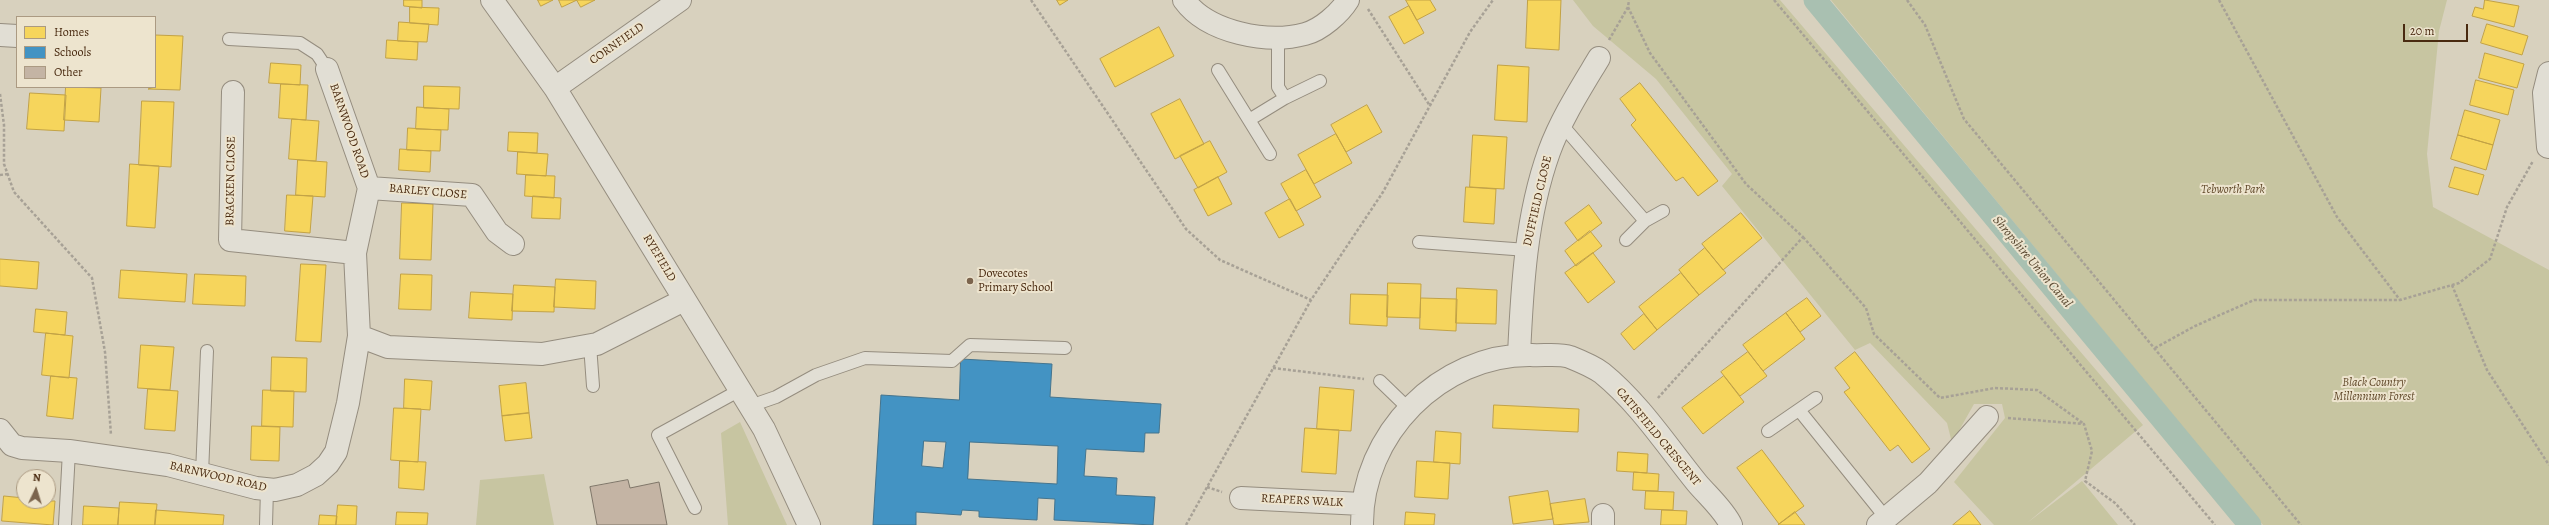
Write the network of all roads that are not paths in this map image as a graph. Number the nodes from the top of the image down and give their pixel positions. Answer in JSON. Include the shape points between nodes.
{"nodes":[{"id":1,"x":492,"y":0,"type":"edge"},
{"id":2,"x":680,"y":0,"type":"edge"},
{"id":3,"x":1184,"y":0,"type":"edge"},
{"id":4,"x":1357,"y":3,"type":"edge"},
{"id":5,"x":0,"y":35,"type":"edge"},
{"id":6,"x":16,"y":36,"type":"edge"},
{"id":7,"x":1278,"y":38,"type":"junction"},
{"id":8,"x":229,"y":39,"type":"dead end"},
{"id":9,"x":1598,"y":58,"type":"road end"},
{"id":10,"x":327,"y":69,"type":"joint"},
{"id":11,"x":1218,"y":70,"type":"dead end"},
{"id":12,"x":2549,"y":73,"type":"edge"},
{"id":13,"x":1320,"y":81,"type":"dead end"},
{"id":14,"x":555,"y":88,"type":"junction"},
{"id":15,"x":233,"y":92,"type":"dead end"},
{"id":16,"x":1284,"y":98,"type":"junction"},
{"id":17,"x":1250,"y":120,"type":"junction"},
{"id":18,"x":1562,"y":125,"type":"junction"},
{"id":19,"x":2548,"y":147,"type":"road end"},
{"id":20,"x":1270,"y":154,"type":"dead end"},
{"id":21,"x":369,"y":188,"type":"junction"},
{"id":22,"x":1663,"y":211,"type":"dead end"},
{"id":23,"x":1645,"y":221,"type":"junction"},
{"id":24,"x":1626,"y":240,"type":"dead end"},
{"id":25,"x":1419,"y":242,"type":"dead end"},
{"id":26,"x":513,"y":244,"type":"dead end"},
{"id":27,"x":1527,"y":250,"type":"junction"},
{"id":28,"x":355,"y":253,"type":"junction"},
{"id":29,"x":684,"y":300,"type":"junction"},
{"id":30,"x":359,"y":336,"type":"junction"},
{"id":31,"x":590,"y":345,"type":"junction"},
{"id":32,"x":1065,"y":348,"type":"dead end"},
{"id":33,"x":207,"y":351,"type":"dead end"},
{"id":34,"x":1519,"y":355,"type":"junction"},
{"id":35,"x":1380,"y":381,"type":"road end"},
{"id":36,"x":594,"y":386,"type":"dead end"},
{"id":37,"x":745,"y":398,"type":"junction"},
{"id":38,"x":1816,"y":398,"type":"dead end"},
{"id":39,"x":1409,"y":409,"type":"junction"},
{"id":40,"x":1799,"y":410,"type":"junction"},
{"id":41,"x":1987,"y":416,"type":"road end"},
{"id":42,"x":0,"y":430,"type":"edge"},
{"id":43,"x":1768,"y":431,"type":"dead end"},
{"id":44,"x":69,"y":451,"type":"junction"},
{"id":45,"x":202,"y":474,"type":"junction"},
{"id":46,"x":268,"y":489,"type":"junction"},
{"id":47,"x":1241,"y":498,"type":"dead end"},
{"id":48,"x":694,"y":508,"type":"dead end"},
{"id":49,"x":1362,"y":514,"type":"edge"},
{"id":50,"x":1882,"y":522,"type":"edge"},
{"id":51,"x":65,"y":525,"type":"edge"},
{"id":52,"x":266,"y":525,"type":"edge"},
{"id":53,"x":809,"y":525,"type":"edge"},
{"id":54,"x":1731,"y":525,"type":"edge"}],
"edges":[{"from":1,"to":14,"type":"street","name":"RYEFIELD"},
{"from":2,"to":14,"type":"street","name":"CORNFIELD"},
{"from":3,"to":7,"type":"street","via":[[1189,7],[1213,23],[1238,32]]},
{"from":4,"to":7,"type":"street","via":[[1307,34]]},
{"from":5,"to":6,"type":"street"},
{"from":7,"to":16,"type":"lane","via":[[1278,87]]},
{"from":8,"to":10,"type":"lane","via":[[300,43],[317,54]]},
{"from":9,"to":18,"type":"street","name":"DUFFIELD CLOSE"},
{"from":10,"to":21,"type":"street","name":"BARNWOOD ROAD"},
{"from":11,"to":17,"type":"lane"},
{"from":12,"to":19,"type":"street","via":[[2544,93]]},
{"from":13,"to":16,"type":"lane"},
{"from":14,"to":29,"type":"street","name":"RYEFIELD"},
{"from":15,"to":28,"type":"street","name":"BRACKEN CLOSE","via":[[230,240]]},
{"from":16,"to":17,"type":"lane"},
{"from":17,"to":20,"type":"lane"},
{"from":18,"to":23,"type":"lane"},
{"from":18,"to":27,"type":"street","name":"DUFFIELD CLOSE","via":[[1549,152]]},
{"from":21,"to":26,"type":"street","name":"BARLEY CLOSE","via":[[472,195],[497,232]]},
{"from":21,"to":28,"type":"street","name":"BARNWOOD ROAD"},
{"from":22,"to":23,"type":"lane"},
{"from":23,"to":24,"type":"lane"},
{"from":25,"to":27,"type":"lane"},
{"from":27,"to":34,"type":"street","name":"DUFFIELD CLOSE","via":[[1521,300]]},
{"from":28,"to":30,"type":"street","name":"BARNWOOD ROAD"},
{"from":29,"to":31,"type":"street","via":[[597,344]]},
{"from":29,"to":37,"type":"street","name":"RYEFIELD"},
{"from":30,"to":31,"type":"street","via":[[388,347],[542,354]]},
{"from":30,"to":46,"type":"street","name":"BARNWOOD ROAD","via":[[348,403],[336,452],[316,475],[297,485]]},
{"from":31,"to":36,"type":"lane"},
{"from":32,"to":37,"type":"lane","via":[[970,346],[952,361],[866,358],[816,375],[776,397]]},
{"from":33,"to":45,"type":"lane"},
{"from":34,"to":39,"type":"street","name":"CATISFIELD CRESCENT","via":[[1498,357],[1471,365],[1437,384]]},
{"from":34,"to":54,"type":"street","name":"CATISFIELD CRESCENT","via":[[1568,356],[1601,372],[1623,393]]},
{"from":35,"to":39,"type":"lane"},
{"from":37,"to":48,"type":"lane","via":[[658,435]]},
{"from":37,"to":53,"type":"street","name":"RYEFIELD","via":[[764,429]]},
{"from":38,"to":40,"type":"lane"},
{"from":39,"to":49,"type":"street","name":"CATISFIELD CRESCENT","via":[[1384,441],[1372,467]]},
{"from":40,"to":43,"type":"lane"},
{"from":40,"to":50,"type":"lane"},
{"from":41,"to":50,"type":"street","via":[[1928,483]]},
{"from":42,"to":44,"type":"street","name":"BARNWOOD ROAD","via":[[12,445]]},
{"from":44,"to":45,"type":"street","name":"BARNWOOD ROAD","via":[[168,465]]},
{"from":44,"to":51,"type":"lane"},
{"from":45,"to":46,"type":"street","name":"BARNWOOD ROAD"},
{"from":46,"to":52,"type":"lane"},
{"from":47,"to":49,"type":"street","name":"REAPERS WALK"}]}
